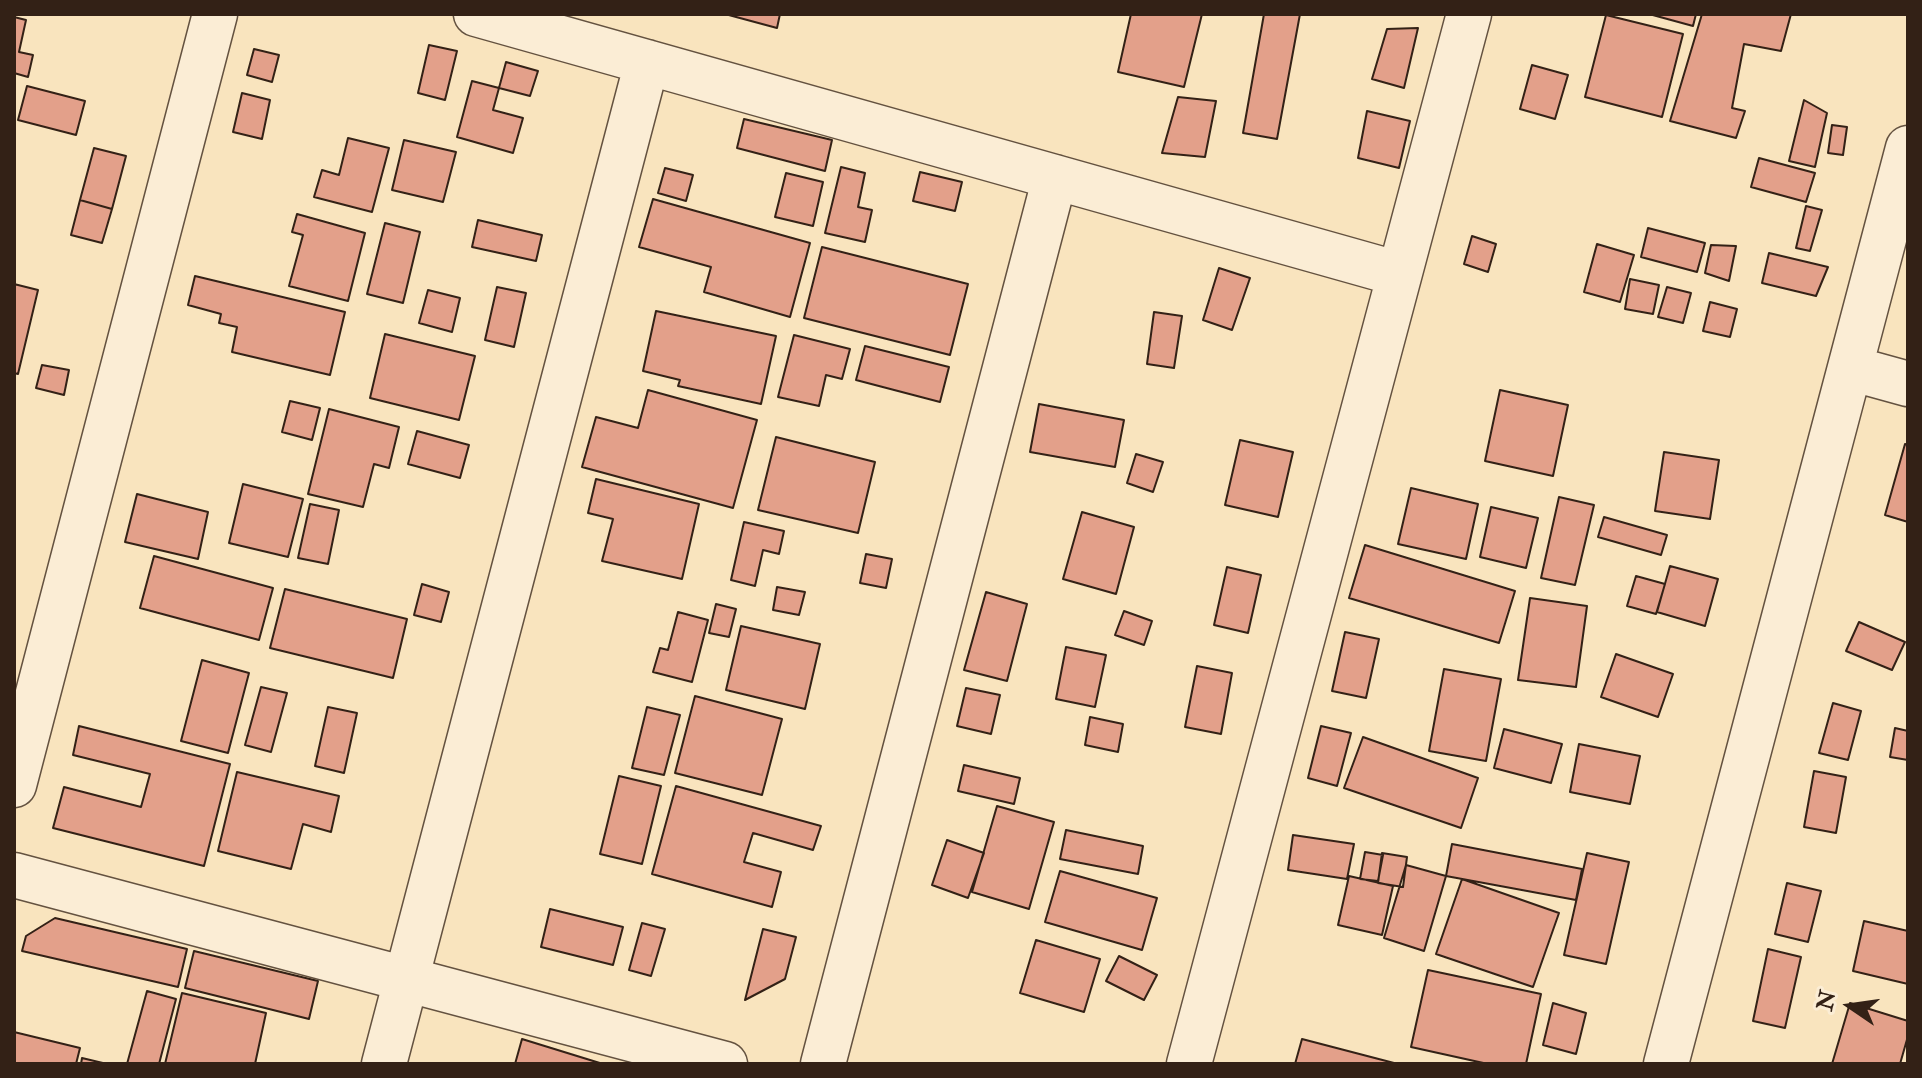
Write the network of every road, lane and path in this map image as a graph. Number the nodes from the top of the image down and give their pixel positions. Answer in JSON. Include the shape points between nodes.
{"nodes":[{"id":1,"x":215,"y":14,"type":"edge"},
{"id":2,"x":476,"y":14,"type":"edge"},
{"id":3,"x":1469,"y":14,"type":"edge"},
{"id":4,"x":647,"y":62,"type":"junction"},
{"id":5,"x":1908,"y":148,"type":"edge"},
{"id":6,"x":1055,"y":177,"type":"junction"},
{"id":7,"x":1399,"y":274,"type":"junction"},
{"id":8,"x":1850,"y":368,"type":"junction"},
{"id":9,"x":1908,"y":384,"type":"edge"},
{"id":10,"x":14,"y":785,"type":"edge"},
{"id":11,"x":14,"y":875,"type":"edge"},
{"id":12,"x":406,"y":979,"type":"junction"},
{"id":13,"x":384,"y":1064,"type":"edge"},
{"id":14,"x":725,"y":1064,"type":"edge"},
{"id":15,"x":823,"y":1064,"type":"edge"},
{"id":16,"x":1189,"y":1064,"type":"edge"},
{"id":17,"x":1666,"y":1064,"type":"edge"}],
"edges":[{"from":1,"to":10,"type":"street"},
{"from":2,"to":4,"type":"street"},
{"from":3,"to":7,"type":"street"},
{"from":4,"to":6,"type":"street"},
{"from":4,"to":12,"type":"street"},
{"from":5,"to":8,"type":"street"},
{"from":6,"to":7,"type":"street"},
{"from":6,"to":15,"type":"street"},
{"from":7,"to":16,"type":"street"},
{"from":8,"to":9,"type":"street"},
{"from":8,"to":17,"type":"street"},
{"from":11,"to":12,"type":"street"},
{"from":12,"to":13,"type":"street"},
{"from":12,"to":14,"type":"street"}]}
